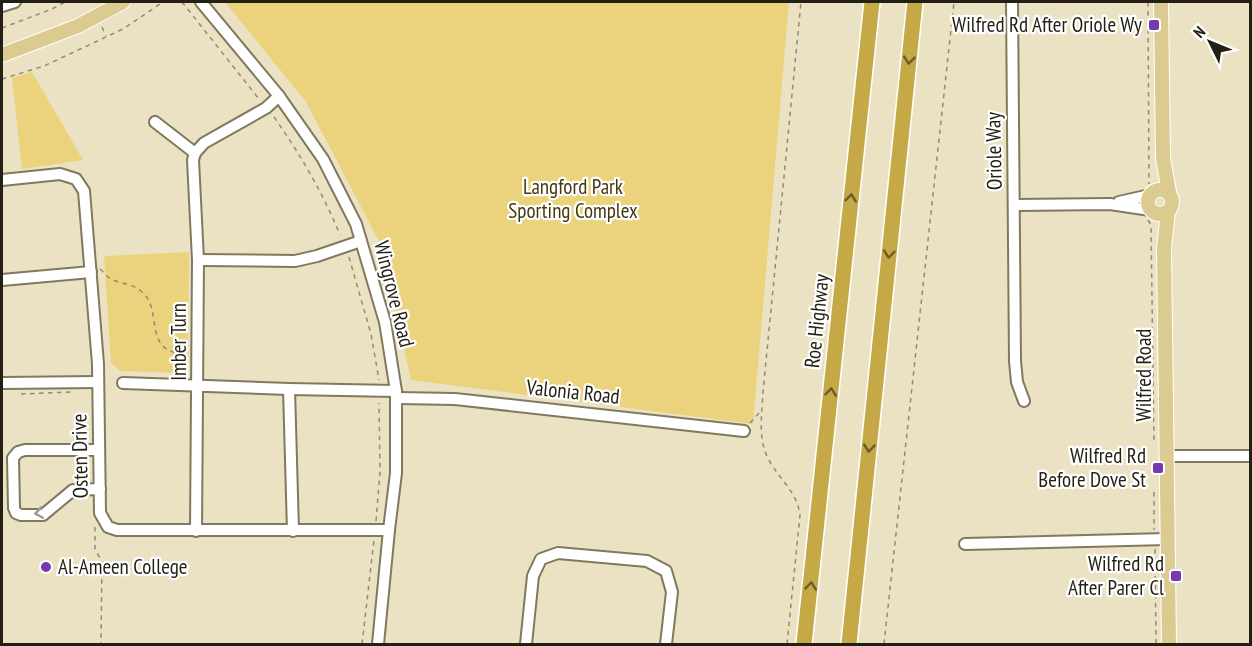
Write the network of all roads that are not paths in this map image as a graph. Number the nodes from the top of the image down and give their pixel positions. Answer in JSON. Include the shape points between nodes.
{"nodes":[{"id":1,"x":15,"y":2,"type":"edge"},
{"id":2,"x":123,"y":2,"type":"edge"},
{"id":3,"x":201,"y":2,"type":"edge"},
{"id":4,"x":872,"y":2,"type":"edge"},
{"id":5,"x":915,"y":2,"type":"edge"},
{"id":6,"x":1012,"y":2,"type":"edge"},
{"id":7,"x":1161,"y":2,"type":"edge"},
{"id":8,"x":2,"y":6,"type":"edge"},
{"id":9,"x":2,"y":56,"type":"edge"},
{"id":10,"x":279,"y":96,"type":"junction"},
{"id":11,"x":155,"y":122,"type":"dead end"},
{"id":12,"x":195,"y":153,"type":"junction"},
{"id":13,"x":1163,"y":158,"type":"junction"},
{"id":14,"x":2,"y":180,"type":"edge"},
{"id":15,"x":1150,"y":191,"type":"junction"},
{"id":16,"x":1169,"y":192,"type":"junction"},
{"id":17,"x":1110,"y":204,"type":"junction"},
{"id":18,"x":1014,"y":205,"type":"junction"},
{"id":19,"x":1168,"y":211,"type":"junction"},
{"id":20,"x":1149,"y":212,"type":"junction"},
{"id":21,"x":361,"y":241,"type":"junction"},
{"id":22,"x":1164,"y":249,"type":"junction"},
{"id":23,"x":198,"y":260,"type":"junction"},
{"id":24,"x":91,"y":272,"type":"junction"},
{"id":25,"x":2,"y":280,"type":"edge"},
{"id":26,"x":98,"y":382,"type":"junction"},
{"id":27,"x":2,"y":383,"type":"edge"},
{"id":28,"x":123,"y":383,"type":"dead end"},
{"id":29,"x":198,"y":384,"type":"junction"},
{"id":30,"x":289,"y":389,"type":"junction"},
{"id":31,"x":397,"y":394,"type":"junction"},
{"id":32,"x":1024,"y":401,"type":"dead end"},
{"id":33,"x":744,"y":431,"type":"road end"},
{"id":34,"x":99,"y":450,"type":"junction"},
{"id":35,"x":1160,"y":454,"type":"junction"},
{"id":36,"x":1251,"y":456,"type":"edge"},
{"id":37,"x":100,"y":489,"type":"junction"},
{"id":38,"x":196,"y":531,"type":"junction"},
{"id":39,"x":293,"y":531,"type":"junction"},
{"id":40,"x":389,"y":531,"type":"junction"},
{"id":41,"x":1167,"y":539,"type":"junction"},
{"id":42,"x":965,"y":544,"type":"dead end"},
{"id":43,"x":378,"y":645,"type":"edge"},
{"id":44,"x":526,"y":645,"type":"edge"},
{"id":45,"x":666,"y":645,"type":"edge"},
{"id":46,"x":804,"y":645,"type":"edge"},
{"id":47,"x":849,"y":645,"type":"edge"},
{"id":48,"x":1168,"y":645,"type":"edge"}],
"edges":[{"from":1,"to":8,"type":"street"},
{"from":2,"to":9,"type":"main road","via":[[78,26]]},
{"from":3,"to":10,"type":"street","name":"Wingrove Road"},
{"from":46,"to":4,"type":"highway","name":"Roe Highway","one_way":true},
{"from":5,"to":47,"type":"highway","one_way":true},
{"from":6,"to":18,"type":"street","name":"Oriole Way"},
{"from":7,"to":13,"type":"main road"},
{"from":10,"to":12,"type":"street","via":[[266,108],[204,143]]},
{"from":10,"to":21,"type":"street","name":"Wingrove Road","via":[[323,159]]},
{"from":11,"to":12,"type":"street"},
{"from":12,"to":23,"type":"street","name":"Imber Turn"},
{"from":13,"to":15,"type":"main road"},
{"from":13,"to":16,"type":"main road"},
{"from":14,"to":24,"type":"street","name":"Osten Drive","via":[[60,174],[76,179],[84,191]]},
{"from":15,"to":16,"type":"main road"},
{"from":15,"to":17,"type":"street","name":"Oriole Way"},
{"from":15,"to":20,"type":"main road"},
{"from":16,"to":19,"type":"main road","via":[[1173,200]]},
{"from":17,"to":18,"type":"street","name":"Oriole Way"},
{"from":17,"to":20,"type":"street","name":"Oriole Way"},
{"from":18,"to":32,"type":"street","via":[[1017,382]]},
{"from":19,"to":20,"type":"main road"},
{"from":19,"to":22,"type":"main road","name":"Wilfred Road"},
{"from":20,"to":22,"type":"main road","name":"Wilfred Road"},
{"from":21,"to":23,"type":"street","via":[[295,261]]},
{"from":21,"to":31,"type":"street","name":"Wingrove Road","via":[[385,322]]},
{"from":22,"to":35,"type":"main road","name":"Wilfred Road"},
{"from":23,"to":29,"type":"street","name":"Imber Turn"},
{"from":24,"to":25,"type":"street"},
{"from":24,"to":26,"type":"street","name":"Osten Drive"},
{"from":26,"to":27,"type":"street"},
{"from":26,"to":34,"type":"street","name":"Osten Drive"},
{"from":28,"to":29,"type":"street","name":"Valonia Road"},
{"from":29,"to":30,"type":"street","name":"Valonia Road"},
{"from":29,"to":38,"type":"street","name":"Imber Turn"},
{"from":30,"to":31,"type":"street","name":"Valonia Road"},
{"from":30,"to":39,"type":"street"},
{"from":31,"to":33,"type":"street","name":"Valonia Road"},
{"from":31,"to":40,"type":"street","name":"Wingrove Road","via":[[396,473]]},
{"from":34,"to":37,"type":"street","name":"Osten Drive"},
{"from":37,"to":34,"type":"street","one_way":true,"via":[[74,490],[44,515],[21,515],[14,508],[13,458],[18,452]]},
{"from":35,"to":36,"type":"street"},
{"from":35,"to":41,"type":"main road","name":"Wilfred Road"},
{"from":37,"to":38,"type":"street","name":"Osten Drive","via":[[100,513],[108,527]]},
{"from":38,"to":39,"type":"street","name":"Osten Drive"},
{"from":39,"to":40,"type":"street","name":"Osten Drive"},
{"from":40,"to":43,"type":"street","name":"Wingrove Road"},
{"from":41,"to":42,"type":"street"},
{"from":41,"to":48,"type":"main road","name":"Wilfred Road"},
{"from":44,"to":45,"type":"street","via":[[533,576],[541,559],[558,552],[646,561],[666,571],[672,592]]}]}
